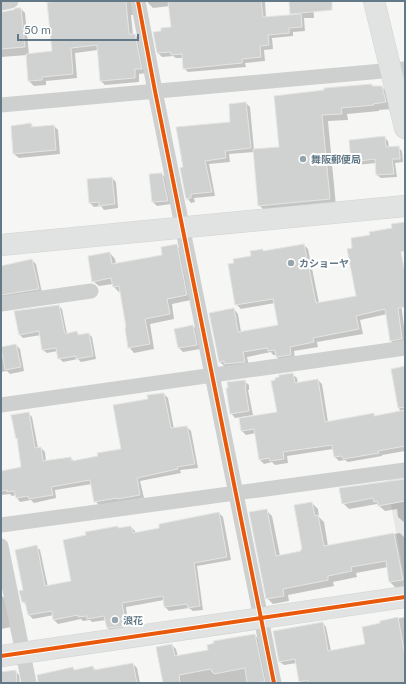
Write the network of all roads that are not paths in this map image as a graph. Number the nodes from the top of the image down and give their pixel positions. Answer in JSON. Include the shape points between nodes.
{"nodes":[{"id":1,"x":11,"y":1,"type":"edge"},
{"id":2,"x":138,"y":1,"type":"edge"},
{"id":3,"x":374,"y":1,"type":"edge"},
{"id":4,"x":1,"y":3,"type":"edge"},
{"id":5,"x":398,"y":70,"type":"edge"},
{"id":6,"x":155,"y":91,"type":"junction"},
{"id":7,"x":1,"y":105,"type":"edge"},
{"id":8,"x":405,"y":128,"type":"edge"},
{"id":9,"x":405,"y":206,"type":"edge"},
{"id":10,"x":182,"y":228,"type":"junction"},
{"id":11,"x":1,"y":245,"type":"edge"},
{"id":12,"x":91,"y":291,"type":"dead end"},
{"id":13,"x":1,"y":304,"type":"edge"},
{"id":14,"x":405,"y":348,"type":"edge"},
{"id":15,"x":212,"y":375,"type":"junction"},
{"id":16,"x":1,"y":405,"type":"edge"},
{"id":17,"x":405,"y":470,"type":"edge"},
{"id":18,"x":236,"y":493,"type":"junction"},
{"id":19,"x":1,"y":525,"type":"edge"},
{"id":20,"x":1,"y":546,"type":"edge"},
{"id":21,"x":405,"y":597,"type":"edge"},
{"id":22,"x":261,"y":618,"type":"junction"},
{"id":23,"x":23,"y":654,"type":"junction"},
{"id":24,"x":1,"y":656,"type":"edge"},
{"id":25,"x":29,"y":683,"type":"edge"},
{"id":26,"x":274,"y":683,"type":"edge"}],
"edges":[{"from":1,"to":4,"type":"street"},
{"from":2,"to":6,"type":"street"},
{"from":3,"to":5,"type":"street"},
{"from":5,"to":6,"type":"street"},
{"from":5,"to":8,"type":"street"},
{"from":6,"to":7,"type":"street"},
{"from":6,"to":10,"type":"street"},
{"from":9,"to":10,"type":"street"},
{"from":10,"to":11,"type":"street"},
{"from":10,"to":15,"type":"street"},
{"from":12,"to":13,"type":"street"},
{"from":14,"to":15,"type":"street"},
{"from":15,"to":16,"type":"street"},
{"from":15,"to":18,"type":"street"},
{"from":17,"to":18,"type":"street"},
{"from":18,"to":19,"type":"street"},
{"from":18,"to":22,"type":"street"},
{"from":20,"to":23,"type":"street"},
{"from":21,"to":22,"type":"street"},
{"from":22,"to":23,"type":"street"},
{"from":22,"to":26,"type":"street"},
{"from":23,"to":24,"type":"street"},
{"from":23,"to":25,"type":"street"}]}
